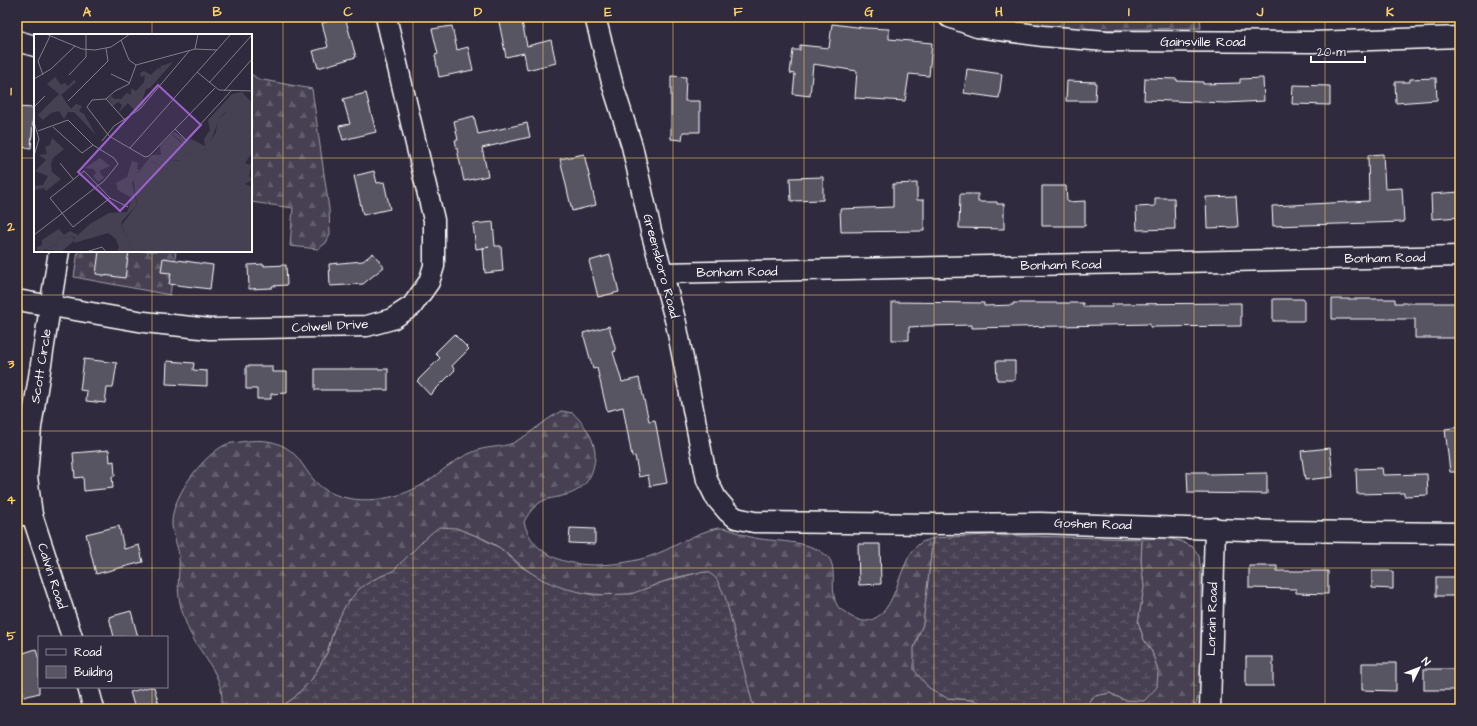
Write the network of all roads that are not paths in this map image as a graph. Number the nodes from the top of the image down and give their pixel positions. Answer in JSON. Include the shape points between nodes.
{"nodes":[{"id":1,"x":386,"y":17,"type":"edge"},
{"id":2,"x":595,"y":17,"type":"edge"},
{"id":3,"x":949,"y":17,"type":"edge"},
{"id":4,"x":1460,"y":38,"type":"edge"},
{"id":5,"x":17,"y":41,"type":"edge"},
{"id":6,"x":34,"y":46,"type":"edge"},
{"id":7,"x":59,"y":252,"type":"edge"},
{"id":8,"x":1460,"y":256,"type":"edge"},
{"id":9,"x":662,"y":273,"type":"junction"},
{"id":10,"x":17,"y":300,"type":"edge"},
{"id":11,"x":50,"y":306,"type":"junction"},
{"id":12,"x":728,"y":512,"type":"joint"},
{"id":13,"x":24,"y":515,"type":"edge"},
{"id":14,"x":1215,"y":528,"type":"junction"},
{"id":15,"x":1460,"y":533,"type":"edge"},
{"id":16,"x":72,"y":636,"type":"edge"},
{"id":17,"x":88,"y":688,"type":"edge"},
{"id":18,"x":94,"y":709,"type":"edge"},
{"id":19,"x":1210,"y":709,"type":"edge"}],
"edges":[{"from":1,"to":11,"type":"street","name":"Colwell Drive","via":[[434,220],[434,266],[430,282],[412,306],[392,318],[367,326],[210,328],[144,322]]},
{"from":2,"to":9,"type":"street","name":"Greensboro Road","via":[[612,86],[632,146]]},
{"from":3,"to":4,"type":"street","name":"Gainsville Road","via":[[977,27],[1106,41],[1313,42]]},
{"from":5,"to":6,"type":"street"},
{"from":7,"to":11,"type":"street","name":"Scott Circle"},
{"from":8,"to":9,"type":"street","name":"Bonham Road"},
{"from":9,"to":12,"type":"street","name":"Greensboro Road","via":[[685,364],[707,480],[716,498]]},
{"from":10,"to":11,"type":"street","name":"Colwell Drive"},
{"from":11,"to":13,"type":"street","name":"Scott Circle","via":[[31,427]]},
{"from":12,"to":14,"type":"street","name":"Goshen Road","via":[[736,518],[754,522],[1040,523]]},
{"from":13,"to":16,"type":"street","name":"Calvin Road"},
{"from":14,"to":15,"type":"street","name":"Goshen Road"},
{"from":14,"to":19,"type":"street","name":"Lorain Road"},
{"from":17,"to":18,"type":"street"}]}
